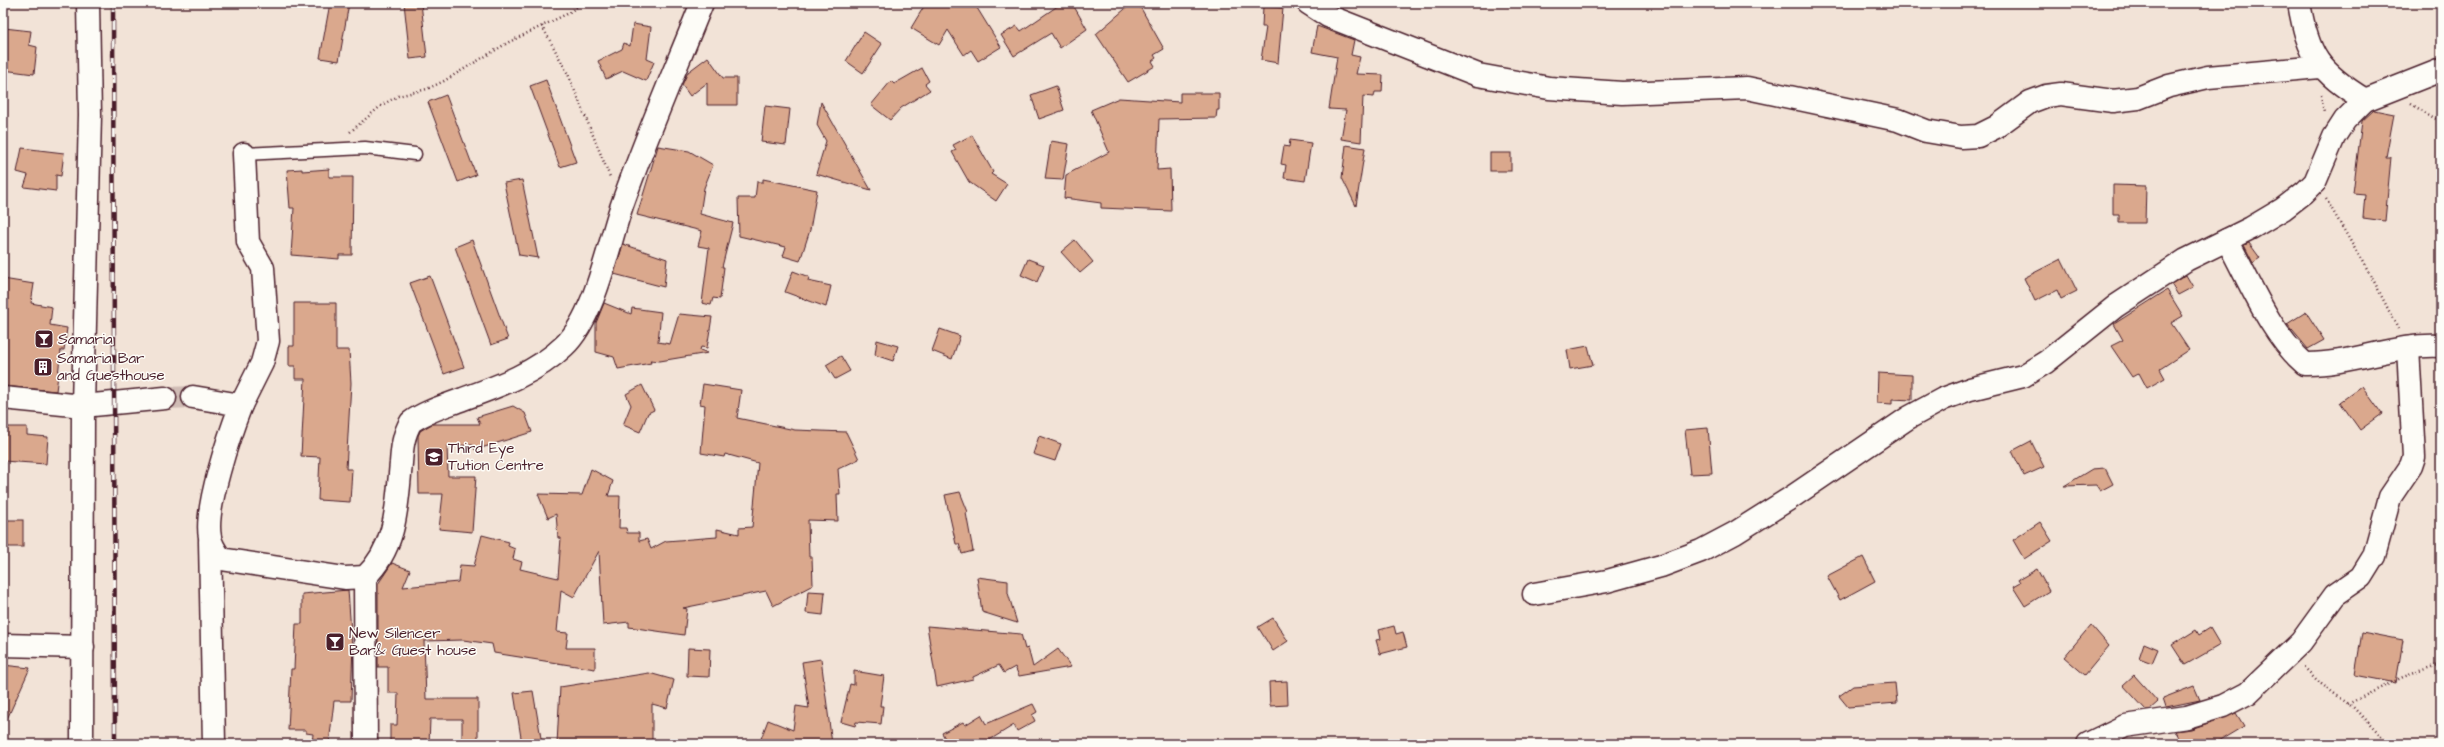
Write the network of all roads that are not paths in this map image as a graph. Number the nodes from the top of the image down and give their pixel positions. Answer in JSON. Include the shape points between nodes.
{"nodes":[{"id":1,"x":88,"y":3,"type":"edge"},
{"id":2,"x":702,"y":3,"type":"edge"},
{"id":3,"x":1308,"y":3,"type":"edge"},
{"id":4,"x":2299,"y":3,"type":"edge"},
{"id":5,"x":2317,"y":67,"type":"junction"},
{"id":6,"x":2441,"y":70,"type":"edge"},
{"id":7,"x":2374,"y":97,"type":"junction"},
{"id":8,"x":244,"y":154,"type":"joint"},
{"id":9,"x":415,"y":154,"type":"dead end"},
{"id":10,"x":2227,"y":240,"type":"junction"},
{"id":11,"x":2441,"y":346,"type":"edge"},
{"id":12,"x":2408,"y":348,"type":"junction"},
{"id":13,"x":193,"y":397,"type":"tunnel mouth"},
{"id":14,"x":3,"y":398,"type":"edge"},
{"id":15,"x":165,"y":398,"type":"tunnel mouth"},
{"id":16,"x":241,"y":405,"type":"junction"},
{"id":17,"x":83,"y":406,"type":"junction"},
{"id":18,"x":210,"y":537,"type":"junction"},
{"id":19,"x":365,"y":576,"type":"junction"},
{"id":20,"x":1534,"y":594,"type":"dead end"},
{"id":21,"x":3,"y":645,"type":"edge"},
{"id":22,"x":83,"y":647,"type":"junction"},
{"id":23,"x":82,"y":744,"type":"edge"},
{"id":24,"x":214,"y":744,"type":"edge"},
{"id":25,"x":366,"y":744,"type":"edge"},
{"id":26,"x":2088,"y":744,"type":"edge"}],
"edges":[{"from":1,"to":17,"type":"street","via":[[90,115]]},
{"from":2,"to":19,"type":"street","via":[[622,205],[604,265],[583,319],[565,346],[536,368],[499,386],[430,411],[410,422],[403,442],[396,513],[390,538],[380,560]]},
{"from":3,"to":5,"type":"street","via":[[1328,16],[1478,75],[1549,88],[1622,93],[1747,88],[1898,120],[1926,131],[1961,137],[1978,136],[2030,102],[2046,96],[2061,94],[2112,101],[2138,98],[2169,86],[2208,77]]},
{"from":4,"to":5,"type":"street","via":[[2303,28]]},
{"from":5,"to":7,"type":"street","via":[[2339,84]]},
{"from":6,"to":7,"type":"street"},
{"from":7,"to":10,"type":"street","via":[[2346,120],[2334,137],[2315,182],[2283,209]]},
{"from":8,"to":9,"type":"lane","via":[[365,148]]},
{"from":8,"to":16,"type":"street","via":[[248,242],[263,268],[268,341],[262,363]]},
{"from":10,"to":12,"type":"street","via":[[2278,333],[2290,351],[2305,364],[2341,362]]},
{"from":10,"to":20,"type":"street","via":[[2186,260],[2116,306],[2046,362],[2023,376],[1970,389],[1943,399],[1908,418],[1789,499],[1701,551],[1661,566],[1607,581]]},
{"from":11,"to":12,"type":"street"},
{"from":12,"to":26,"type":"street","via":[[2414,449],[2410,466],[2390,497],[2378,544],[2361,577],[2335,595],[2301,642],[2248,693],[2223,706],[2187,717],[2125,726]]},
{"from":13,"to":16,"type":"street"},
{"from":14,"to":17,"type":"street"},
{"from":15,"to":17,"type":"street"},
{"from":16,"to":18,"type":"street","via":[[230,433],[210,512]]},
{"from":17,"to":22,"type":"street"},
{"from":18,"to":19,"type":"street","via":[[220,559],[345,578]]},
{"from":18,"to":24,"type":"street"},
{"from":19,"to":25,"type":"street"},
{"from":21,"to":22,"type":"street"},
{"from":22,"to":23,"type":"street"}]}
